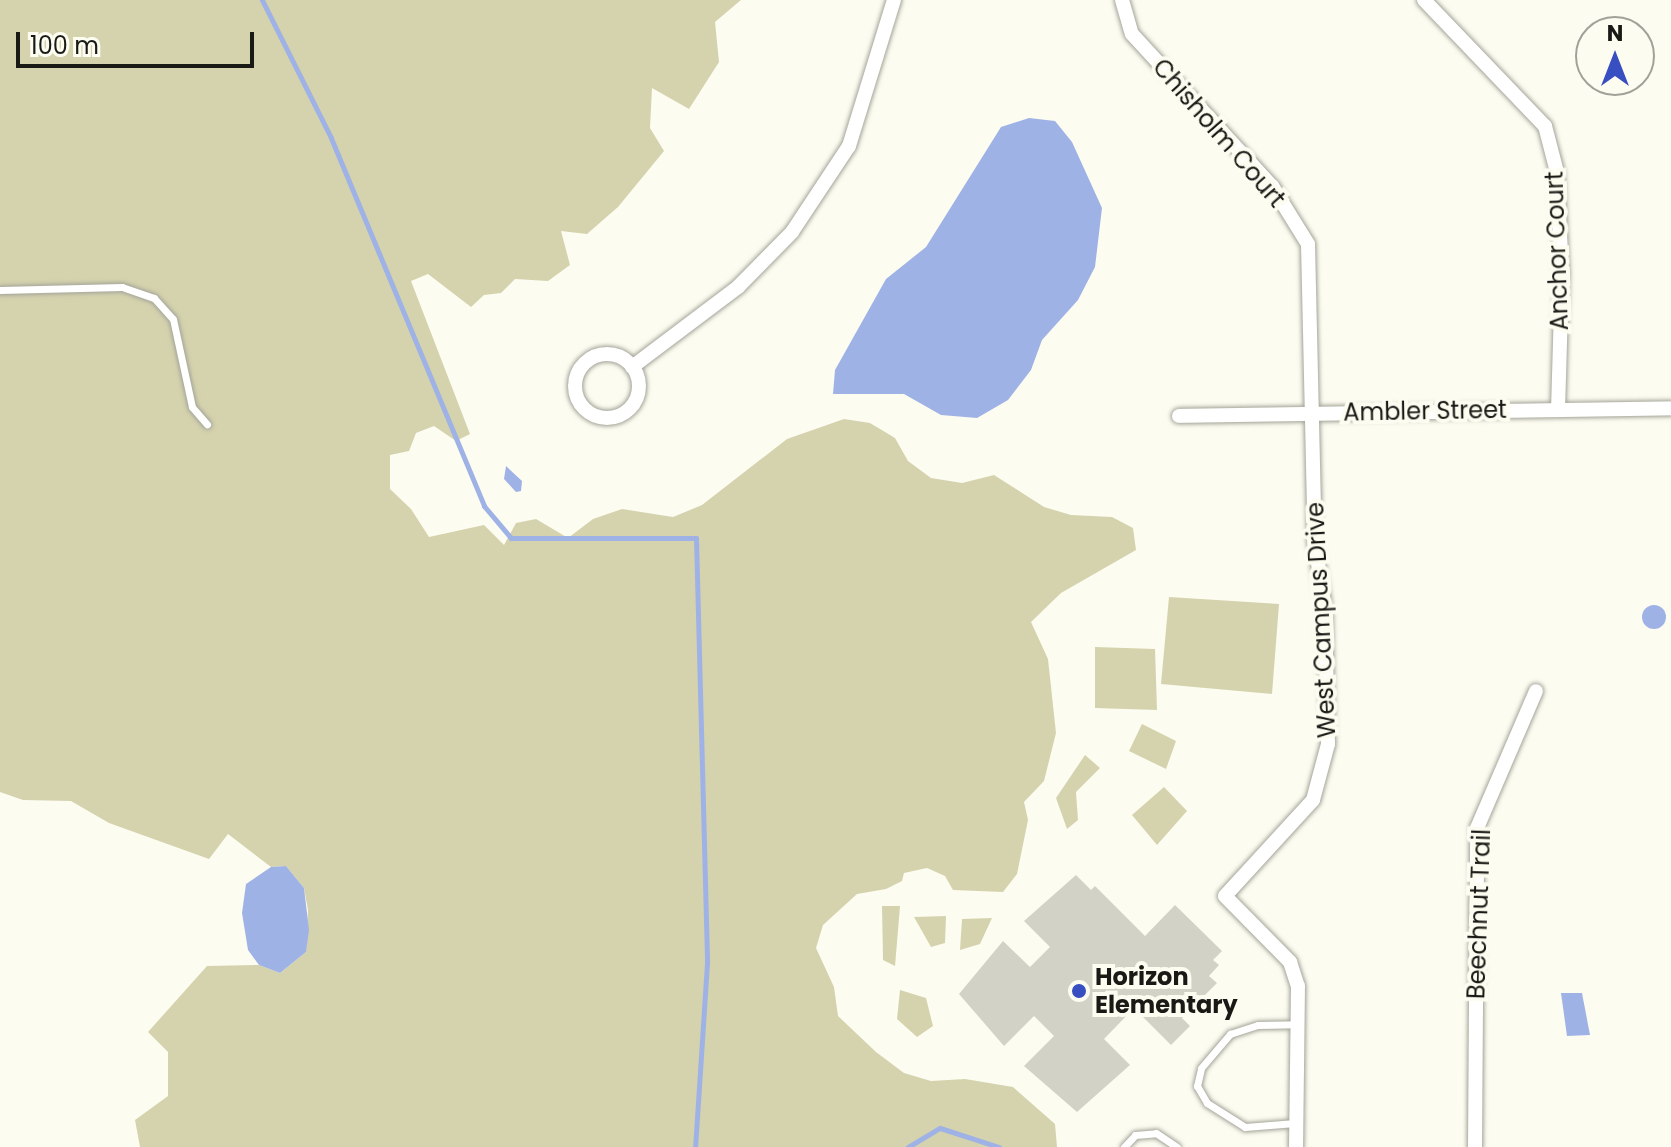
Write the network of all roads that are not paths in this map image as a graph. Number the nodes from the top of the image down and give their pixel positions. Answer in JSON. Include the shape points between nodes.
{"nodes":[{"id":1,"x":894,"y":0,"type":"edge"},
{"id":2,"x":1122,"y":0,"type":"edge"},
{"id":3,"x":1424,"y":0,"type":"edge"},
{"id":4,"x":0,"y":290,"type":"edge"},
{"id":5,"x":632,"y":367,"type":"junction"},
{"id":6,"x":1558,"y":407,"type":"junction"},
{"id":7,"x":1671,"y":408,"type":"edge"},
{"id":8,"x":1311,"y":413,"type":"junction"},
{"id":9,"x":1179,"y":416,"type":"dead end"},
{"id":10,"x":207,"y":424,"type":"dead end"},
{"id":11,"x":1536,"y":691,"type":"dead end"},
{"id":12,"x":1297,"y":1024,"type":"junction"},
{"id":13,"x":1295,"y":1123,"type":"junction"},
{"id":14,"x":1124,"y":1147,"type":"edge"},
{"id":15,"x":1177,"y":1147,"type":"edge"},
{"id":16,"x":1296,"y":1147,"type":"edge"},
{"id":17,"x":1475,"y":1147,"type":"edge"}],
"edges":[{"from":1,"to":5,"type":"street","via":[[849,146],[792,232],[738,287]]},
{"from":2,"to":8,"type":"street","name":"Chisholm Court","via":[[1132,34],[1272,186],[1308,244]]},
{"from":3,"to":6,"type":"street","name":"Anchor Court","via":[[1545,126],[1558,187]]},
{"from":4,"to":10,"type":"lane","via":[[122,287],[154,298],[173,319],[192,407]]},
{"from":5,"to":5,"type":"street","via":[[614,355],[584,364],[575,383],[580,404],[596,417],[625,413],[637,396]]},
{"from":6,"to":7,"type":"street","name":"Ambler Street"},
{"from":6,"to":8,"type":"street","name":"Ambler Street"},
{"from":8,"to":9,"type":"street","name":"Ambler Street"},
{"from":8,"to":12,"type":"street","name":"West Campus Drive","via":[[1315,543],[1325,610],[1324,773],[1313,800],[1225,896],[1290,962],[1298,986]]},
{"from":11,"to":17,"type":"street","name":"Beechnut Trail","via":[[1477,828]]},
{"from":12,"to":13,"type":"street","name":"West Campus Drive"},
{"from":12,"to":13,"type":"lane","via":[[1258,1025],[1230,1034],[1201,1068],[1197,1086],[1217,1111],[1245,1127]]},
{"from":13,"to":16,"type":"street","name":"West Campus Drive"},
{"from":14,"to":15,"type":"lane","via":[[1135,1135],[1156,1133]]}]}
